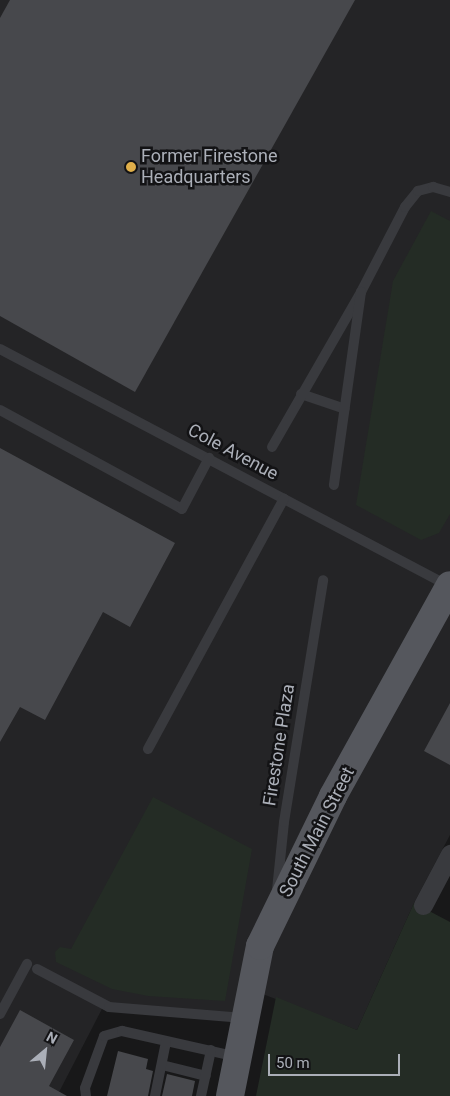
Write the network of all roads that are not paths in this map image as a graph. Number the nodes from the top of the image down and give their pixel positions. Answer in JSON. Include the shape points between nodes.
{"nodes":[{"id":1,"x":450,"y":192,"type":"edge"},
{"id":2,"x":361,"y":292,"type":"junction"},
{"id":3,"x":0,"y":349,"type":"edge"},
{"id":4,"x":301,"y":394,"type":"junction"},
{"id":5,"x":345,"y":409,"type":"junction"},
{"id":6,"x":0,"y":410,"type":"edge"},
{"id":7,"x":272,"y":447,"type":"dead end"},
{"id":8,"x":208,"y":458,"type":"junction"},
{"id":9,"x":334,"y":486,"type":"dead end"},
{"id":10,"x":284,"y":498,"type":"junction"},
{"id":11,"x":323,"y":580,"type":"dead end"},
{"id":12,"x":450,"y":586,"type":"edge"},
{"id":13,"x":148,"y":749,"type":"dead end"},
{"id":14,"x":450,"y":854,"type":"edge"},
{"id":15,"x":423,"y":905,"type":"dead end"},
{"id":16,"x":275,"y":916,"type":"junction"},
{"id":17,"x":27,"y":964,"type":"dead end"},
{"id":18,"x":37,"y":969,"type":"dead end"},
{"id":19,"x":0,"y":1014,"type":"edge"},
{"id":20,"x":246,"y":1018,"type":"junction"},
{"id":21,"x":166,"y":1042,"type":"junction"},
{"id":22,"x":211,"y":1050,"type":"junction"},
{"id":23,"x":238,"y":1057,"type":"junction"},
{"id":24,"x":162,"y":1065,"type":"junction"},
{"id":25,"x":206,"y":1076,"type":"junction"},
{"id":26,"x":157,"y":1091,"type":"edge"},
{"id":27,"x":86,"y":1096,"type":"edge"},
{"id":28,"x":201,"y":1096,"type":"edge"},
{"id":29,"x":230,"y":1096,"type":"edge"}],
"edges":[{"from":1,"to":2,"type":"lane","via":[[433,187],[418,191],[405,208]]},
{"from":2,"to":4,"type":"lane"},
{"from":2,"to":5,"type":"lane"},
{"from":3,"to":8,"type":"lane","name":"Cole Avenue"},
{"from":4,"to":5,"type":"lane"},
{"from":4,"to":7,"type":"lane"},
{"from":5,"to":9,"type":"lane"},
{"from":6,"to":8,"type":"lane","via":[[182,509]]},
{"from":8,"to":10,"type":"lane","name":"Cole Avenue"},
{"from":10,"to":12,"type":"lane","name":"Cole Avenue"},
{"from":10,"to":13,"type":"lane"},
{"from":11,"to":16,"type":"lane","name":"Firestone Plaza","via":[[284,822]]},
{"from":12,"to":16,"type":"main road","name":"South Main Street","via":[[333,796]]},
{"from":14,"to":15,"type":"street"},
{"from":16,"to":20,"type":"main road","name":"South Main Street","via":[[260,946]]},
{"from":17,"to":19,"type":"lane"},
{"from":18,"to":20,"type":"lane","via":[[109,1007]]},
{"from":20,"to":23,"type":"main road","name":"South Main Street"},
{"from":21,"to":22,"type":"lane"},
{"from":21,"to":24,"type":"lane"},
{"from":21,"to":27,"type":"lane","via":[[122,1031],[104,1036],[85,1088]]},
{"from":22,"to":23,"type":"lane"},
{"from":22,"to":25,"type":"lane"},
{"from":23,"to":29,"type":"main road","name":"South Main Street"},
{"from":24,"to":25,"type":"lane"},
{"from":24,"to":26,"type":"lane"},
{"from":25,"to":28,"type":"lane"}]}
